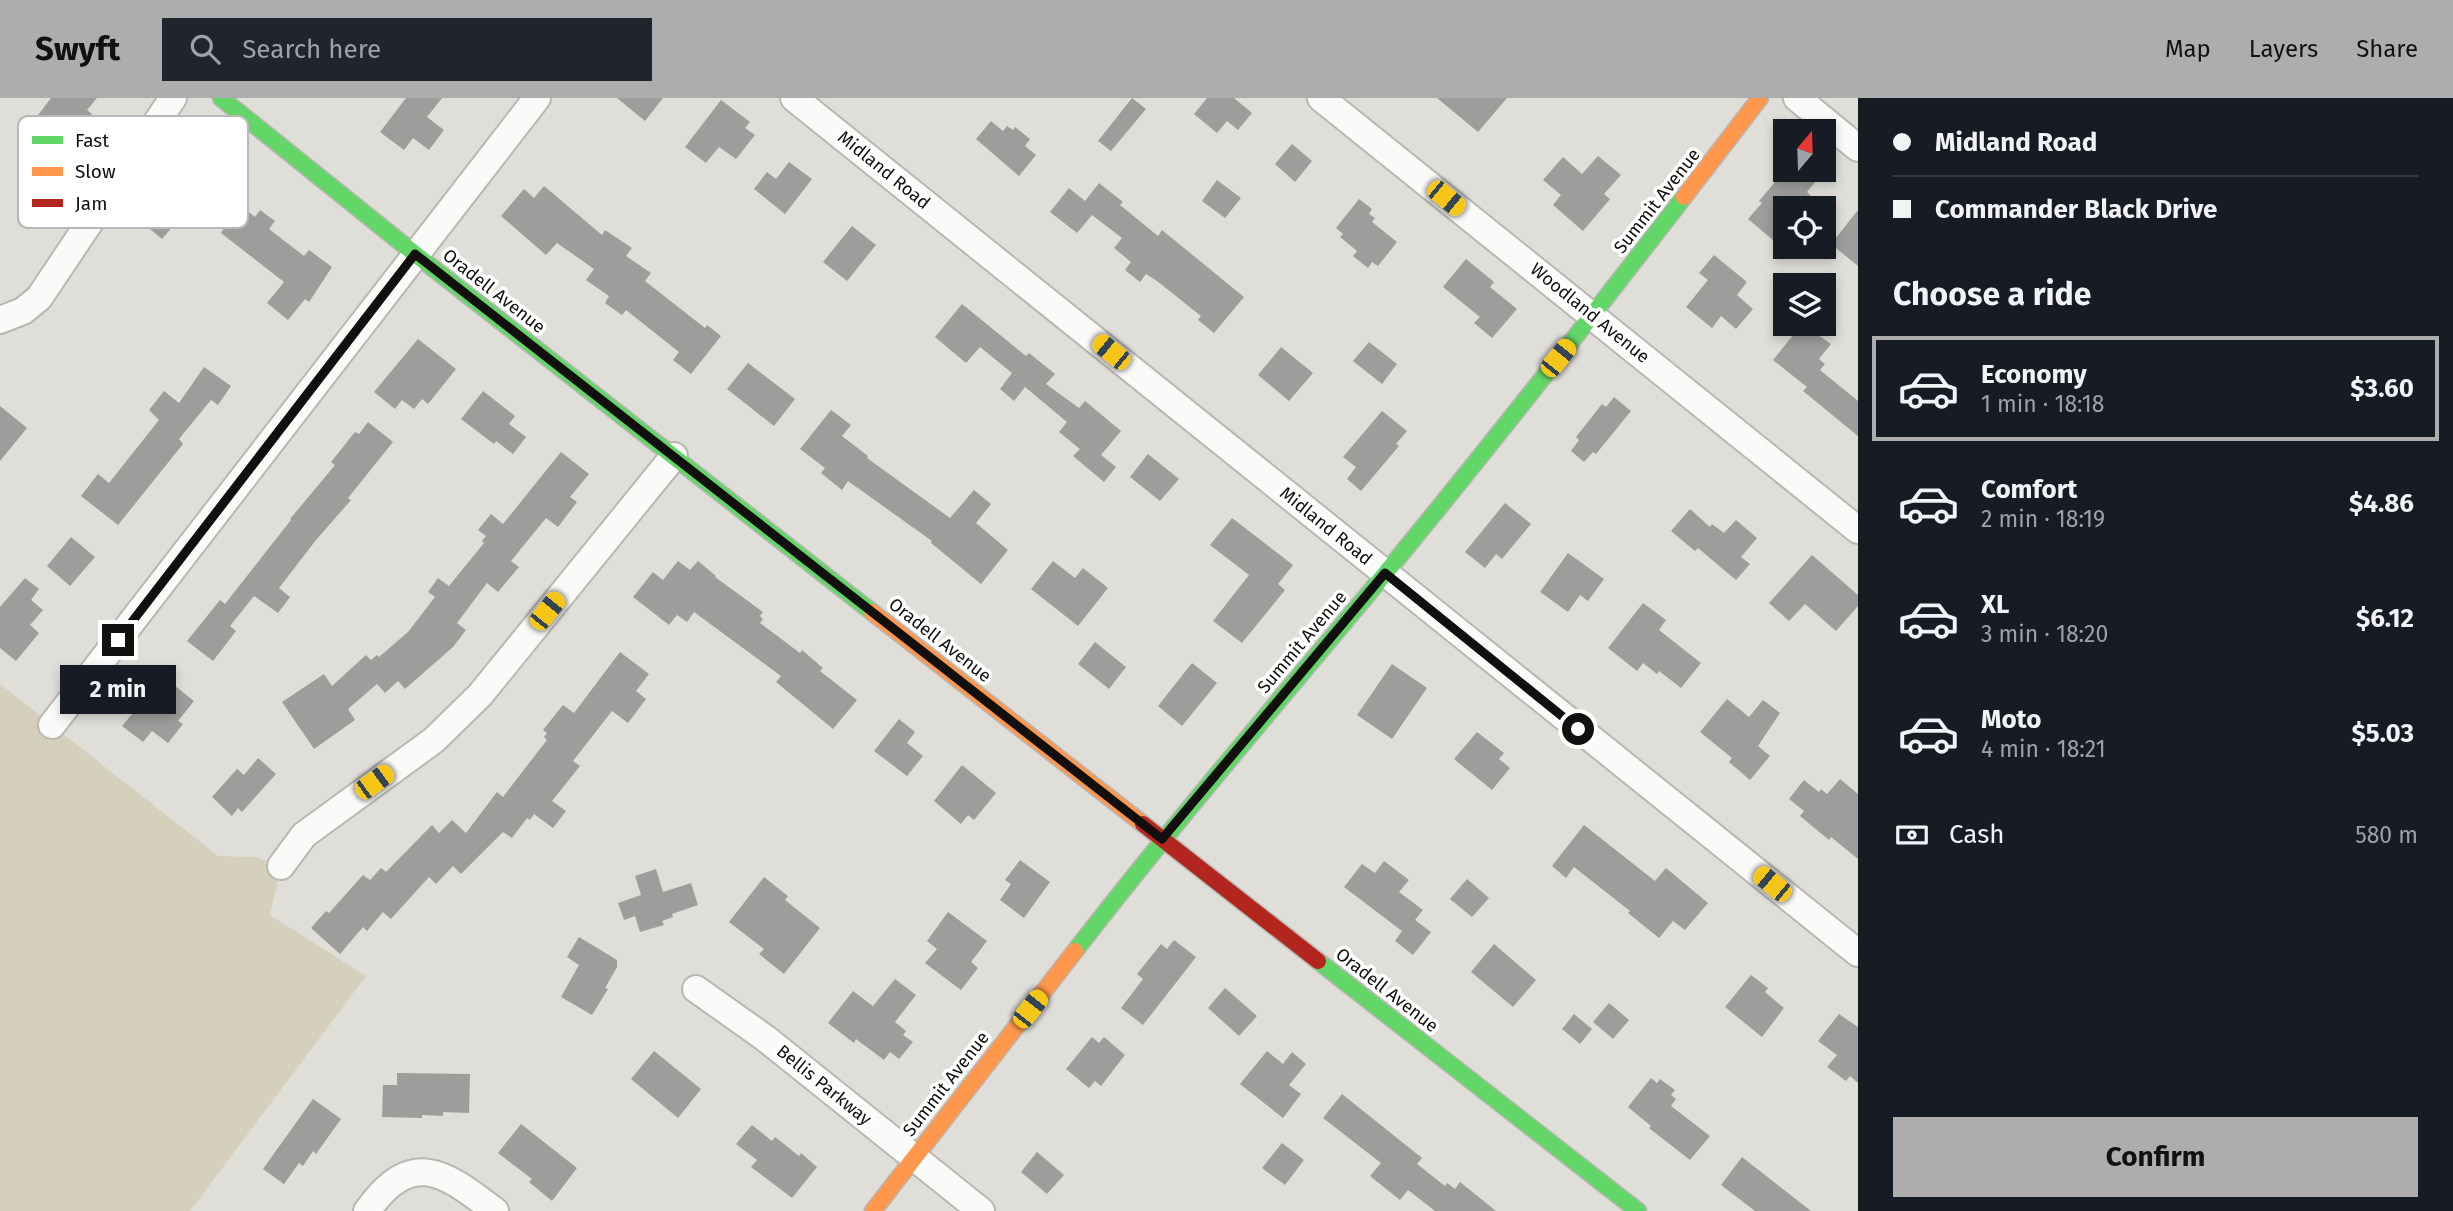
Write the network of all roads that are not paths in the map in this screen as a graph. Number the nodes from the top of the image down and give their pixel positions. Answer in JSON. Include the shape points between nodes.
{"nodes":[{"id":1,"x":173,"y":98,"type":"edge"},
{"id":2,"x":221,"y":98,"type":"edge"},
{"id":3,"x":537,"y":98,"type":"edge"},
{"id":4,"x":794,"y":98,"type":"edge"},
{"id":5,"x":1321,"y":98,"type":"edge"},
{"id":6,"x":1760,"y":98,"type":"edge"},
{"id":7,"x":1797,"y":98,"type":"edge"},
{"id":8,"x":161,"y":116,"type":"edge"},
{"id":9,"x":243,"y":116,"type":"edge"},
{"id":10,"x":248,"y":120,"type":"edge"},
{"id":11,"x":1858,"y":148,"type":"edge"},
{"id":12,"x":86,"y":228,"type":"edge"},
{"id":13,"x":415,"y":254,"type":"junction"},
{"id":14,"x":1592,"y":315,"type":"junction"},
{"id":15,"x":0,"y":320,"type":"edge"},
{"id":16,"x":674,"y":456,"type":"junction"},
{"id":17,"x":1858,"y":530,"type":"edge"},
{"id":18,"x":1385,"y":573,"type":"junction"},
{"id":19,"x":52,"y":725,"type":"dead end"},
{"id":20,"x":1162,"y":839,"type":"junction"},
{"id":21,"x":281,"y":866,"type":"dead end"},
{"id":22,"x":1858,"y":953,"type":"edge"},
{"id":23,"x":696,"y":989,"type":"dead end"},
{"id":24,"x":914,"y":1157,"type":"junction"},
{"id":25,"x":367,"y":1211,"type":"edge"},
{"id":26,"x":495,"y":1211,"type":"edge"},
{"id":27,"x":873,"y":1211,"type":"edge"},
{"id":28,"x":981,"y":1211,"type":"edge"},
{"id":29,"x":1638,"y":1211,"type":"edge"}],
"edges":[{"from":1,"to":8,"type":"street"},
{"from":2,"to":9,"type":"main road","name":"Oradell Avenue"},
{"from":3,"to":13,"type":"street"},
{"from":4,"to":18,"type":"street","name":"Midland Road"},
{"from":5,"to":14,"type":"street","name":"Woodland Avenue"},
{"from":6,"to":14,"type":"main road","name":"Summit Avenue"},
{"from":7,"to":11,"type":"street"},
{"from":10,"to":13,"type":"main road","name":"Oradell Avenue"},
{"from":12,"to":15,"type":"street","via":[[39,298]]},
{"from":13,"to":16,"type":"main road","name":"Oradell Avenue"},
{"from":13,"to":19,"type":"street"},
{"from":14,"to":17,"type":"street","name":"Woodland Avenue"},
{"from":14,"to":18,"type":"main road","name":"Summit Avenue"},
{"from":16,"to":20,"type":"main road","name":"Oradell Avenue"},
{"from":16,"to":21,"type":"street","via":[[481,695],[434,740],[304,835]]},
{"from":18,"to":20,"type":"main road","name":"Summit Avenue"},
{"from":18,"to":22,"type":"street","name":"Midland Road"},
{"from":20,"to":24,"type":"main road","name":"Summit Avenue"},
{"from":20,"to":29,"type":"main road","name":"Oradell Avenue"},
{"from":23,"to":24,"type":"street","name":"Bellis Parkway"},
{"from":24,"to":27,"type":"main road","name":"Summit Avenue"},
{"from":24,"to":28,"type":"street","name":"Bellis Parkway"},
{"from":25,"to":26,"type":"street","via":[[401,1176],[424,1172],[457,1183]]}]}
